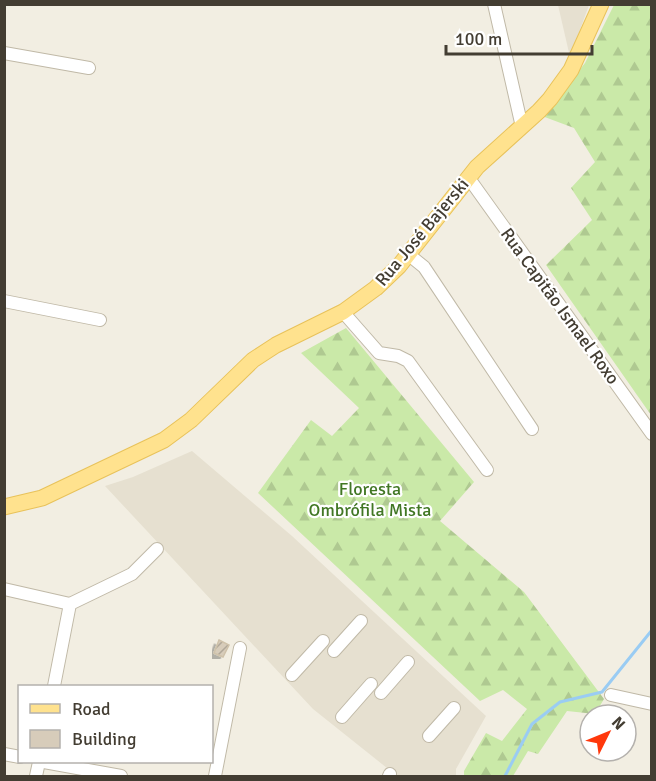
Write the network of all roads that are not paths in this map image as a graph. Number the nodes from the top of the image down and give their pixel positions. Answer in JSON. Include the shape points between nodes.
{"nodes":[{"id":1,"x":494,"y":4,"type":"edge"},
{"id":2,"x":601,"y":4,"type":"edge"},
{"id":3,"x":4,"y":53,"type":"edge"},
{"id":4,"x":88,"y":68,"type":"dead end"},
{"id":5,"x":522,"y":127,"type":"junction"},
{"id":6,"x":468,"y":177,"type":"junction"},
{"id":7,"x":408,"y":254,"type":"junction"},
{"id":8,"x":4,"y":302,"type":"edge"},
{"id":9,"x":343,"y":312,"type":"junction"},
{"id":10,"x":100,"y":320,"type":"dead end"},
{"id":11,"x":532,"y":429,"type":"dead end"},
{"id":12,"x":651,"y":434,"type":"edge"},
{"id":13,"x":487,"y":470,"type":"dead end"},
{"id":14,"x":4,"y":507,"type":"edge"},
{"id":15,"x":157,"y":549,"type":"dead end"},
{"id":16,"x":4,"y":589,"type":"edge"},
{"id":17,"x":70,"y":604,"type":"junction"},
{"id":18,"x":361,"y":621,"type":"dead end"},
{"id":19,"x":323,"y":641,"type":"dead end"},
{"id":20,"x":240,"y":648,"type":"dead end"},
{"id":21,"x":334,"y":651,"type":"dead end"},
{"id":22,"x":408,"y":662,"type":"dead end"},
{"id":23,"x":292,"y":675,"type":"dead end"},
{"id":24,"x":371,"y":684,"type":"dead end"},
{"id":25,"x":54,"y":685,"type":"edge"},
{"id":26,"x":381,"y":693,"type":"dead end"},
{"id":27,"x":610,"y":694,"type":"dead end"},
{"id":28,"x":651,"y":704,"type":"edge"},
{"id":29,"x":454,"y":708,"type":"dead end"},
{"id":30,"x":342,"y":717,"type":"dead end"},
{"id":31,"x":429,"y":736,"type":"dead end"},
{"id":32,"x":49,"y":763,"type":"edge"},
{"id":33,"x":121,"y":777,"type":"edge"},
{"id":34,"x":215,"y":777,"type":"edge"}],
"edges":[{"from":1,"to":5,"type":"street"},
{"from":2,"to":5,"type":"main road","name":"Rua José Bajerski","via":[[571,70]]},
{"from":3,"to":4,"type":"street"},
{"from":5,"to":6,"type":"main road","name":"Rua José Bajerski"},
{"from":6,"to":7,"type":"main road","name":"Rua José Bajerski"},
{"from":6,"to":12,"type":"street","name":"Rua Capitão Ismael Roxo"},
{"from":7,"to":9,"type":"main road","name":"Rua José Bajerski","via":[[386,279]]},
{"from":7,"to":11,"type":"street","via":[[424,267]]},
{"from":8,"to":10,"type":"street"},
{"from":9,"to":13,"type":"street","via":[[379,353],[408,361]]},
{"from":9,"to":14,"type":"main road","name":"Rua José Bajerski","via":[[259,356],[164,440],[42,498]]},
{"from":15,"to":17,"type":"street","via":[[126,579]]},
{"from":16,"to":17,"type":"street"},
{"from":17,"to":25,"type":"street"},
{"from":18,"to":21,"type":"street"},
{"from":19,"to":23,"type":"street"},
{"from":20,"to":34,"type":"street"},
{"from":22,"to":26,"type":"street"},
{"from":24,"to":30,"type":"street"},
{"from":27,"to":28,"type":"street"},
{"from":29,"to":31,"type":"street"},
{"from":32,"to":33,"type":"street"}]}
